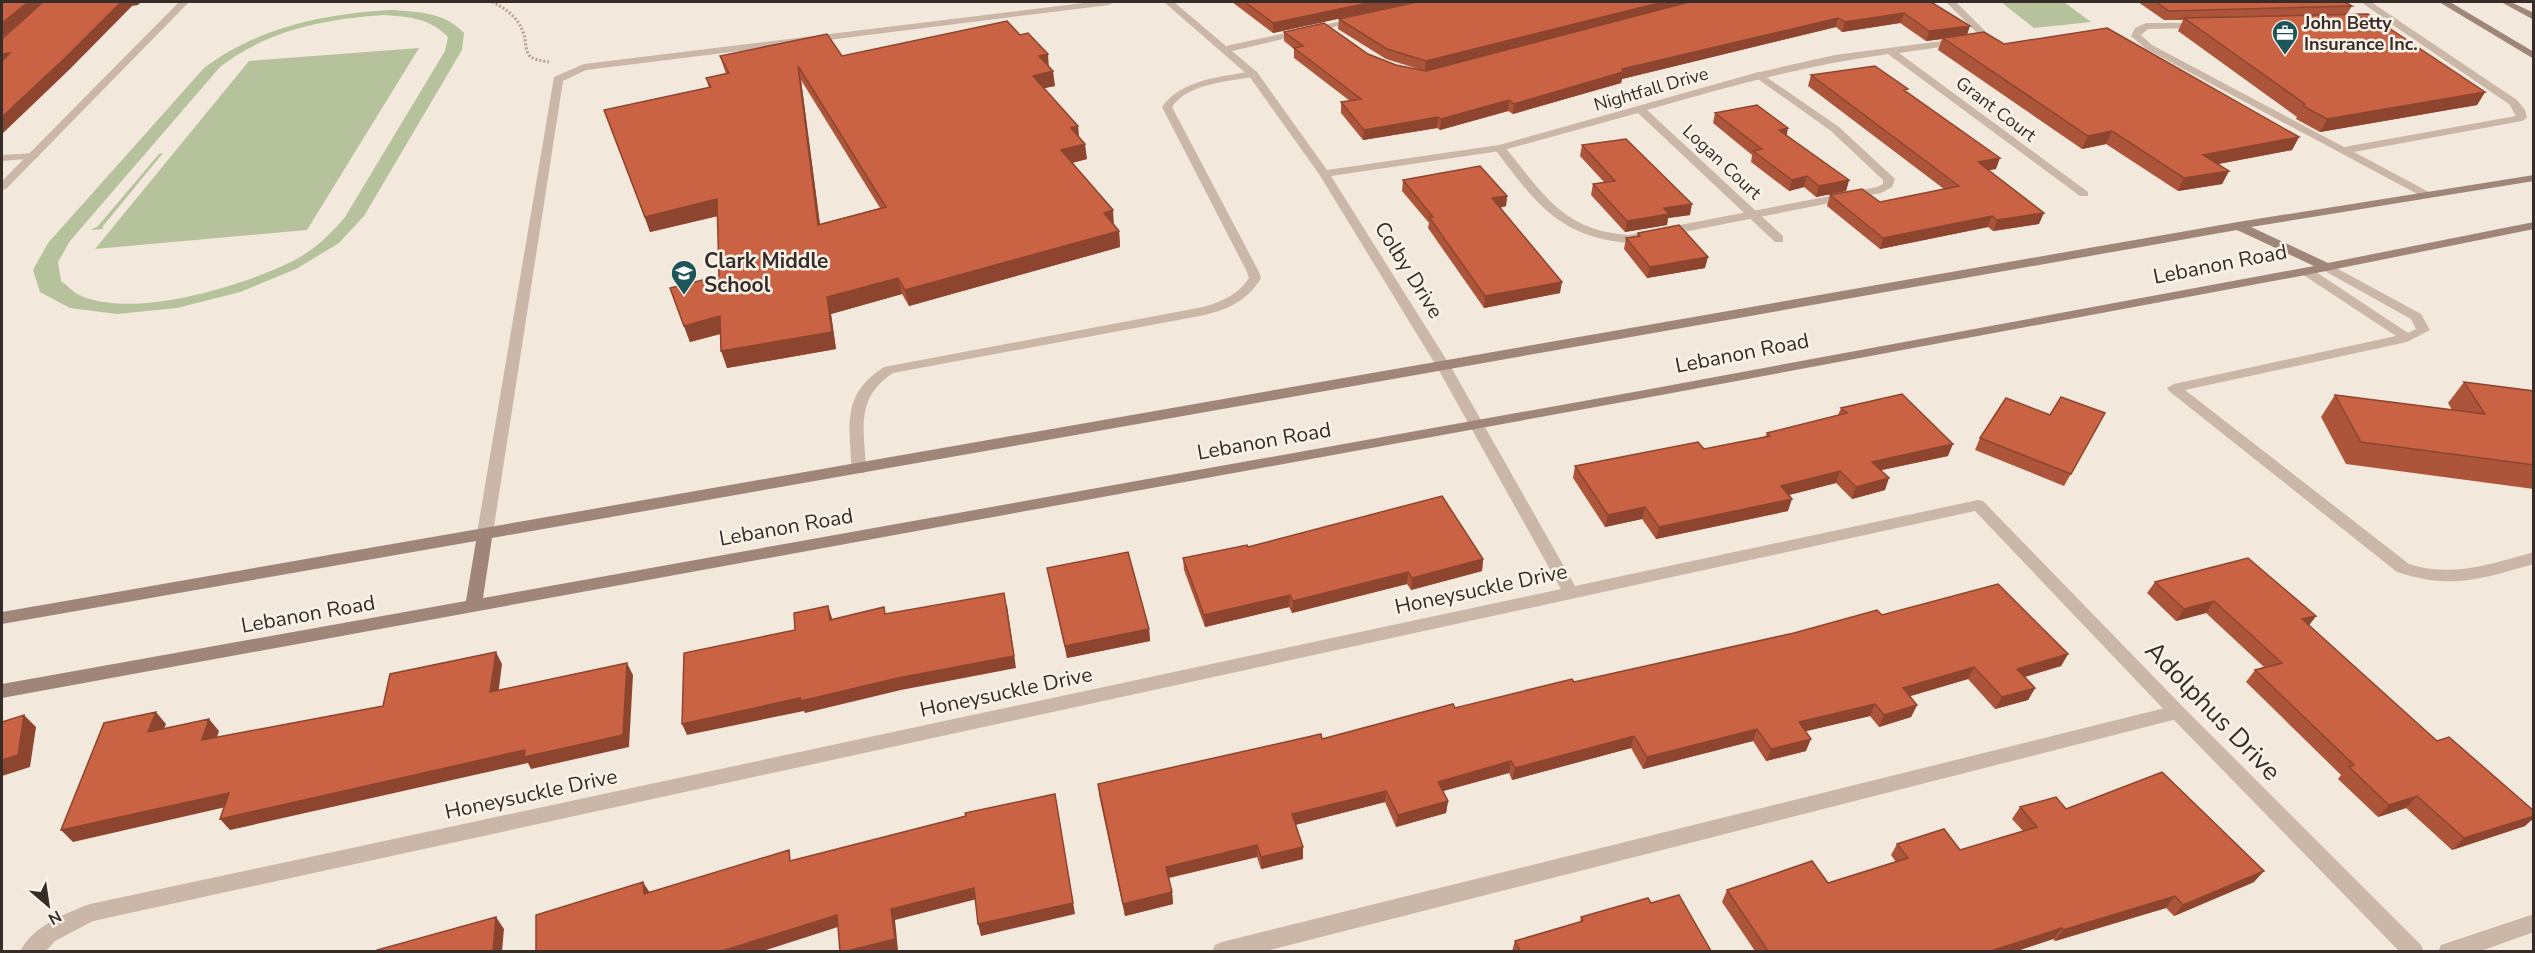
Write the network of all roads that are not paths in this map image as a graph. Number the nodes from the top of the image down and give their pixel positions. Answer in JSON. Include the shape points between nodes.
{"nodes":[{"id":1,"x":184,"y":2,"type":"edge"},
{"id":2,"x":1109,"y":2,"type":"edge"},
{"id":3,"x":1169,"y":2,"type":"edge"},
{"id":4,"x":1951,"y":2,"type":"edge"},
{"id":5,"x":2366,"y":2,"type":"edge"},
{"id":6,"x":2444,"y":2,"type":"edge"},
{"id":7,"x":2499,"y":2,"type":"edge"},
{"id":8,"x":2508,"y":3,"type":"edge"},
{"id":9,"x":1368,"y":16,"type":"edge"},
{"id":10,"x":2534,"y":17,"type":"edge"},
{"id":11,"x":2392,"y":20,"type":"junction"},
{"id":12,"x":2348,"y":21,"type":"edge"},
{"id":13,"x":2207,"y":25,"type":"edge"},
{"id":14,"x":1226,"y":49,"type":"junction"},
{"id":15,"x":1889,"y":50,"type":"junction"},
{"id":16,"x":2534,"y":56,"type":"edge"},
{"id":17,"x":1253,"y":74,"type":"junction"},
{"id":18,"x":1759,"y":75,"type":"junction"},
{"id":19,"x":1641,"y":110,"type":"junction"},
{"id":20,"x":1500,"y":148,"type":"junction"},
{"id":21,"x":2344,"y":150,"type":"junction"},
{"id":22,"x":33,"y":156,"type":"junction"},
{"id":23,"x":2,"y":158,"type":"edge"},
{"id":24,"x":1324,"y":174,"type":"junction"},
{"id":25,"x":2534,"y":178,"type":"edge"},
{"id":26,"x":2,"y":187,"type":"edge"},
{"id":27,"x":2084,"y":194,"type":"dead end"},
{"id":28,"x":2425,"y":194,"type":"junction"},
{"id":29,"x":1754,"y":216,"type":"junction"},
{"id":30,"x":2534,"y":225,"type":"edge"},
{"id":31,"x":2238,"y":226,"type":"junction"},
{"id":32,"x":1779,"y":239,"type":"dead end"},
{"id":33,"x":2327,"y":267,"type":"junction"},
{"id":34,"x":2306,"y":271,"type":"junction"},
{"id":35,"x":2407,"y":338,"type":"junction"},
{"id":36,"x":1444,"y":367,"type":"junction"},
{"id":37,"x":1476,"y":425,"type":"junction"},
{"id":38,"x":859,"y":469,"type":"junction"},
{"id":39,"x":1978,"y":505,"type":"joint"},
{"id":40,"x":485,"y":533,"type":"junction"},
{"id":41,"x":2534,"y":558,"type":"edge"},
{"id":42,"x":1571,"y":593,"type":"junction"},
{"id":43,"x":473,"y":607,"type":"junction"},
{"id":44,"x":2,"y":618,"type":"edge"},
{"id":45,"x":2,"y":691,"type":"edge"},
{"id":46,"x":2177,"y":712,"type":"junction"},
{"id":47,"x":2534,"y":923,"type":"edge"},
{"id":48,"x":30,"y":951,"type":"edge"},
{"id":49,"x":1222,"y":951,"type":"edge"},
{"id":50,"x":2414,"y":951,"type":"edge"},
{"id":51,"x":2448,"y":951,"type":"edge"}],
"edges":[{"from":1,"to":22,"type":"street"},
{"from":2,"to":40,"type":"street","via":[[584,67],[558,79]]},
{"from":3,"to":14,"type":"street","name":"Colby Drive"},
{"from":4,"to":15,"type":"street","name":"Nightfall Drive","via":[[1987,38]]},
{"from":5,"to":11,"type":"street"},
{"from":6,"to":16,"type":"main road"},
{"from":7,"to":8,"type":"main road"},
{"from":8,"to":10,"type":"main road"},
{"from":9,"to":14,"type":"street","via":[[1330,29]]},
{"from":11,"to":12,"type":"street"},
{"from":11,"to":21,"type":"street","via":[[2513,102],[2522,118]]},
{"from":13,"to":21,"type":"street","via":[[2146,26],[2136,36],[2149,47]]},
{"from":14,"to":17,"type":"street","name":"Colby Drive"},
{"from":15,"to":18,"type":"street","name":"Nightfall Drive"},
{"from":15,"to":27,"type":"street","name":"Grant Court"},
{"from":17,"to":24,"type":"street","name":"Colby Drive"},
{"from":17,"to":38,"type":"street","via":[[1184,90],[1167,107],[1253,272],[1255,278],[1247,291],[1230,303],[1205,311],[889,370],[872,380],[860,394]]},
{"from":18,"to":19,"type":"street","name":"Nightfall Drive"},
{"from":18,"to":29,"type":"street","via":[[1835,129],[1889,179],[1881,190]]},
{"from":19,"to":20,"type":"street","name":"Nightfall Drive"},
{"from":19,"to":29,"type":"street","name":"Logan Court"},
{"from":20,"to":24,"type":"street","name":"Nightfall Drive"},
{"from":20,"to":29,"type":"street","via":[[1558,217],[1589,235],[1628,238]]},
{"from":21,"to":28,"type":"street"},
{"from":22,"to":23,"type":"street"},
{"from":22,"to":26,"type":"street"},
{"from":24,"to":36,"type":"street","name":"Colby Drive"},
{"from":25,"to":28,"type":"main road","name":"Lebanon Road"},
{"from":28,"to":31,"type":"main road","name":"Lebanon Road"},
{"from":29,"to":32,"type":"street","name":"Logan Court"},
{"from":30,"to":33,"type":"main road","name":"Lebanon Road"},
{"from":31,"to":33,"type":"main road"},
{"from":31,"to":34,"type":"main road"},
{"from":31,"to":36,"type":"main road","name":"Lebanon Road"},
{"from":33,"to":34,"type":"main road","name":"Lebanon Road"},
{"from":33,"to":35,"type":"street","via":[[2416,317],[2422,330]]},
{"from":34,"to":35,"type":"street"},
{"from":34,"to":37,"type":"main road","name":"Lebanon Road"},
{"from":35,"to":41,"type":"street","via":[[2174,388],[2403,568],[2450,579]]},
{"from":36,"to":37,"type":"street","name":"Colby Drive"},
{"from":36,"to":38,"type":"main road","name":"Lebanon Road"},
{"from":37,"to":42,"type":"street","name":"Colby Drive"},
{"from":37,"to":43,"type":"main road","name":"Lebanon Road"},
{"from":38,"to":40,"type":"main road","name":"Lebanon Road"},
{"from":39,"to":42,"type":"street","name":"Honeysuckle Drive"},
{"from":39,"to":46,"type":"street","name":"Adolphus Drive"},
{"from":40,"to":43,"type":"main road"},
{"from":40,"to":44,"type":"main road","name":"Lebanon Road"},
{"from":42,"to":48,"type":"street","name":"Honeysuckle Drive","via":[[90,913],[48,934]]},
{"from":43,"to":45,"type":"main road","name":"Lebanon Road"},
{"from":46,"to":49,"type":"street"},
{"from":46,"to":50,"type":"street","name":"Adolphus Drive"},
{"from":47,"to":51,"type":"street"}]}
